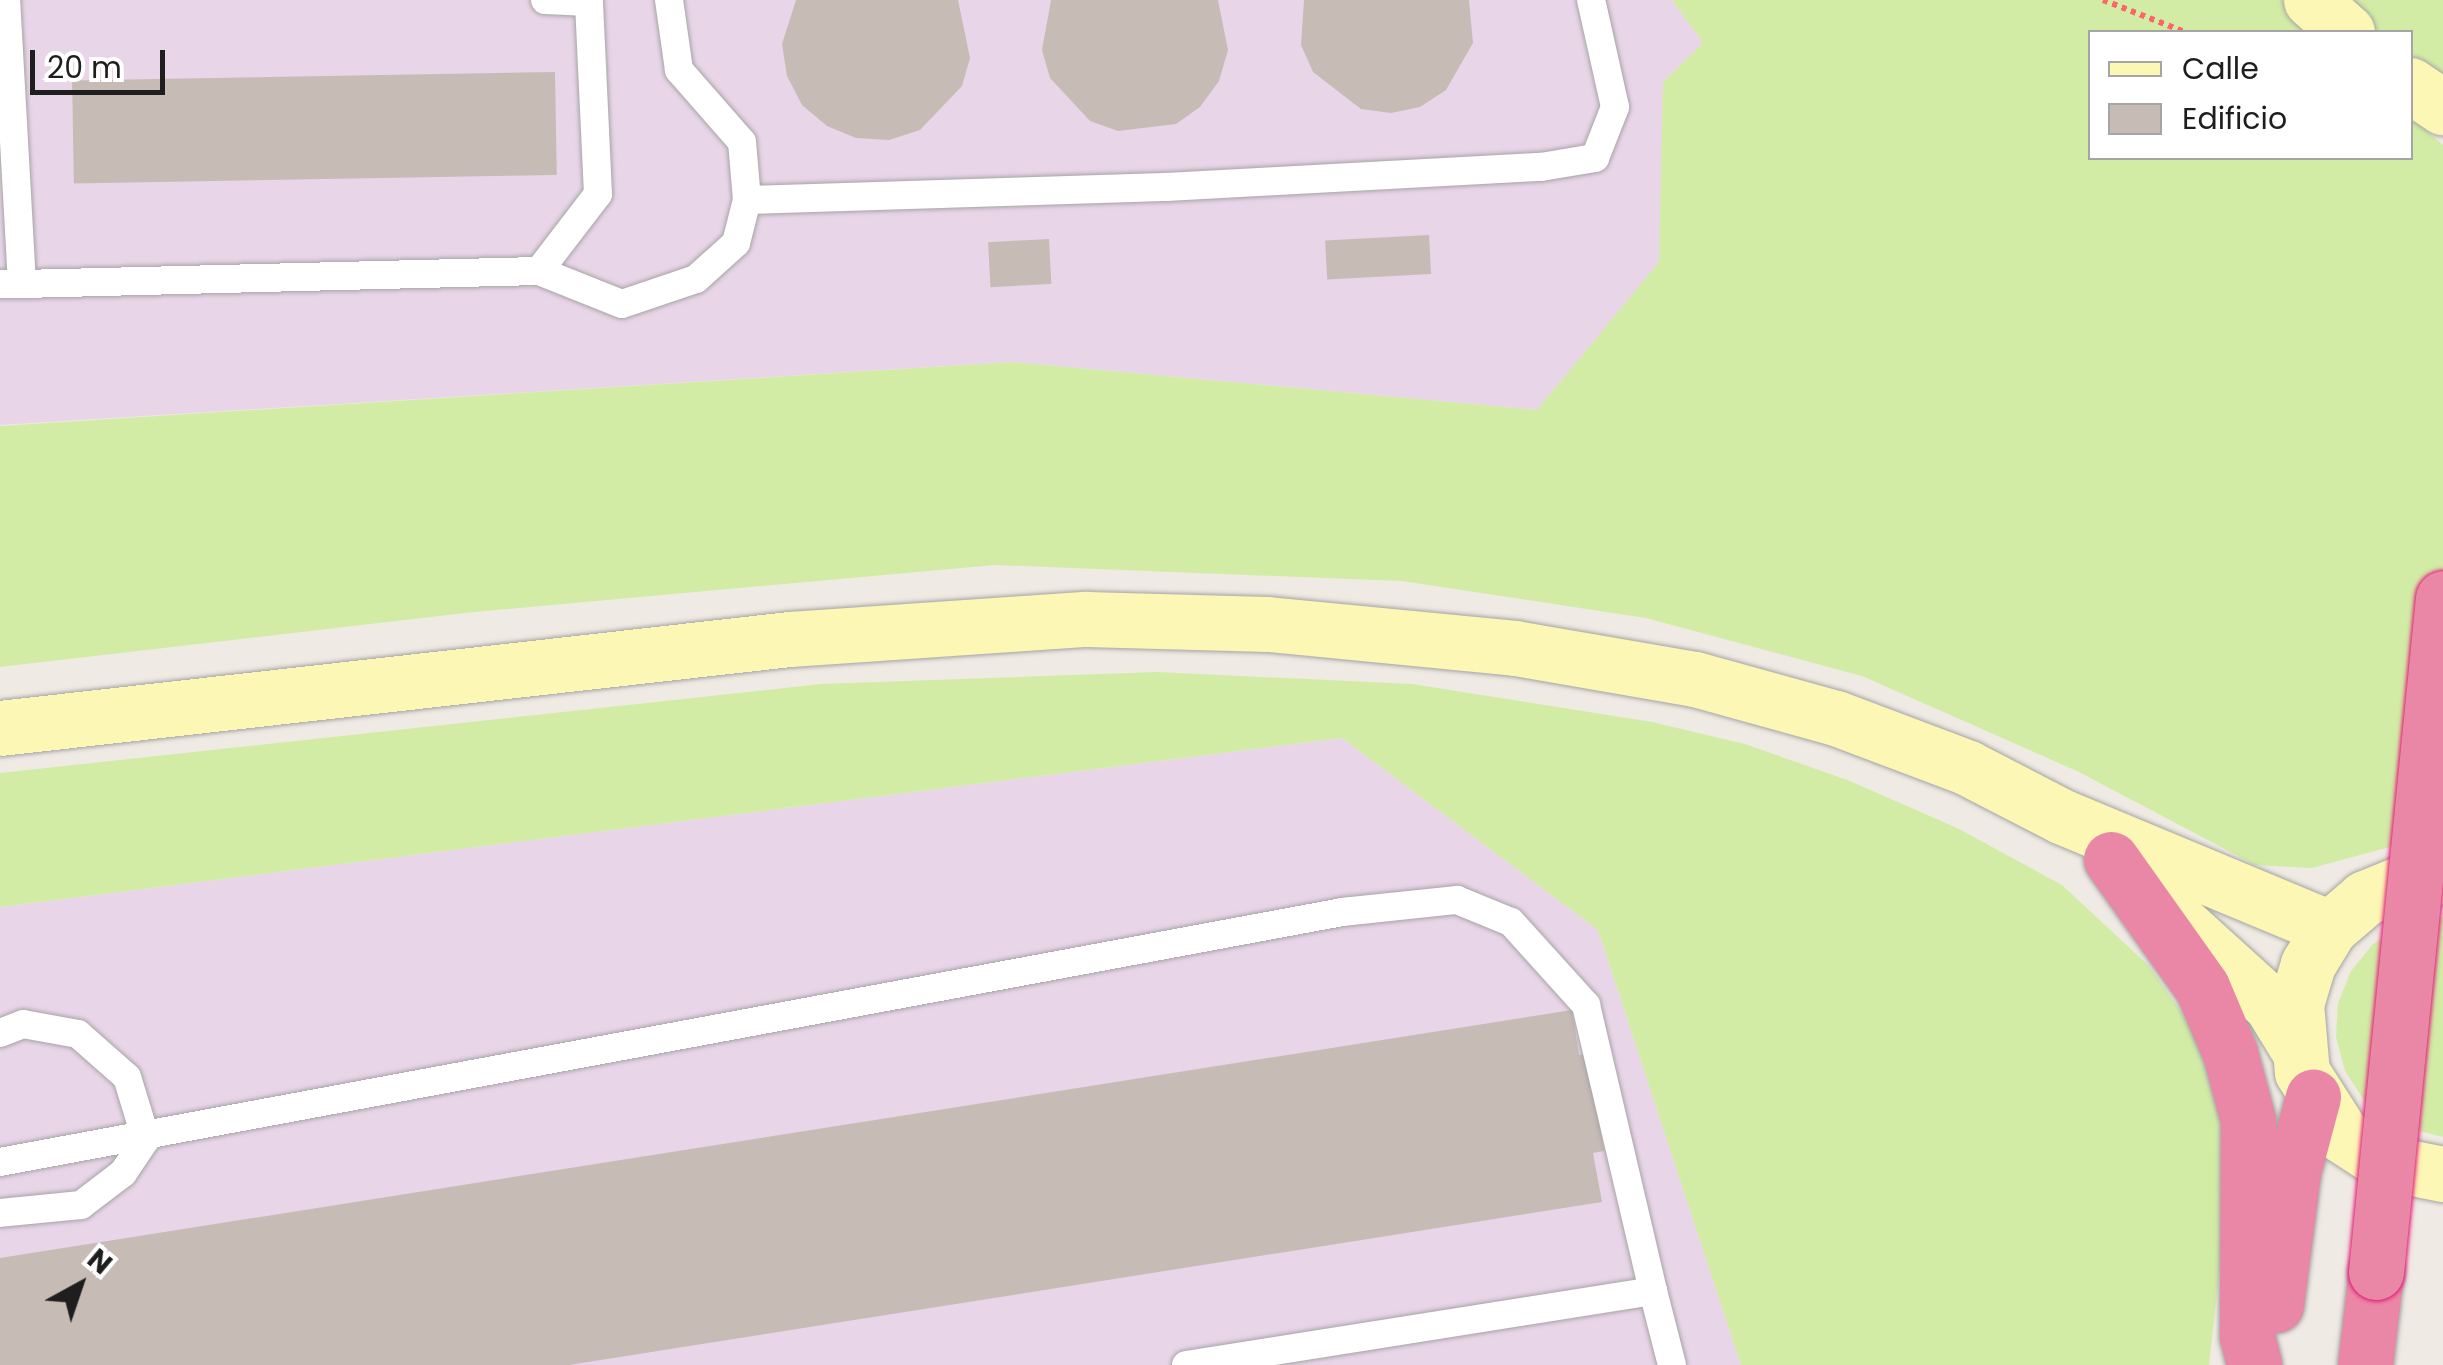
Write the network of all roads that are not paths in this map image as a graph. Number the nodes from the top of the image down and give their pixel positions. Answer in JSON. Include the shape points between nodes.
{"nodes":[{"id":1,"x":6,"y":0,"type":"edge"},
{"id":2,"x":544,"y":0,"type":"edge"},
{"id":3,"x":669,"y":0,"type":"edge"},
{"id":4,"x":1592,"y":0,"type":"edge"},
{"id":5,"x":2311,"y":0,"type":"edge"},
{"id":6,"x":2345,"y":30,"type":"edge"},
{"id":7,"x":2413,"y":87,"type":"edge"},
{"id":8,"x":2443,"y":107,"type":"edge"},
{"id":9,"x":747,"y":200,"type":"junction"},
{"id":10,"x":540,"y":271,"type":"junction"},
{"id":11,"x":11,"y":284,"type":"edge"},
{"id":12,"x":2443,"y":598,"type":"edge"},
{"id":13,"x":0,"y":728,"type":"edge"},
{"id":14,"x":2064,"y":817,"type":"junction"},
{"id":15,"x":2111,"y":860,"type":"junction"},
{"id":16,"x":2443,"y":876,"type":"edge"},
{"id":17,"x":2330,"y":928,"type":"junction"},
{"id":18,"x":0,"y":1033,"type":"edge"},
{"id":19,"x":2296,"y":1046,"type":"junction"},
{"id":20,"x":2313,"y":1097,"type":"junction"},
{"id":21,"x":146,"y":1140,"type":"junction"},
{"id":22,"x":0,"y":1162,"type":"edge"},
{"id":23,"x":2443,"y":1174,"type":"edge"},
{"id":24,"x":0,"y":1212,"type":"edge"},
{"id":25,"x":1654,"y":1290,"type":"junction"},
{"id":26,"x":1186,"y":1365,"type":"edge"},
{"id":27,"x":1672,"y":1365,"type":"edge"},
{"id":28,"x":2254,"y":1365,"type":"edge"},
{"id":29,"x":2269,"y":1365,"type":"edge"},
{"id":30,"x":2365,"y":1365,"type":"edge"}],
"edges":[{"from":1,"to":11,"type":"lane"},
{"from":2,"to":10,"type":"lane","via":[[589,2],[598,194]]},
{"from":3,"to":9,"type":"lane","via":[[678,70],[742,142]]},
{"from":4,"to":9,"type":"lane","via":[[1615,107],[1595,158],[1541,167],[1166,187]]},
{"from":5,"to":6,"type":"main road"},
{"from":7,"to":8,"type":"main road"},
{"from":9,"to":10,"type":"lane","via":[[736,243],[696,279],[622,304]]},
{"from":10,"to":11,"type":"lane"},
{"from":12,"to":30,"type":"highway","bridge":true},
{"from":13,"to":14,"type":"main road","via":[[790,639],[1086,620],[1268,624],[1515,648],[1695,679],[1836,718],[1968,768]]},
{"from":14,"to":15,"type":"main road"},
{"from":14,"to":17,"type":"main road"},
{"from":15,"to":19,"type":"main road","via":[[2271,1005]]},
{"from":15,"to":28,"type":"highway","via":[[2202,987],[2230,1053],[2248,1120],[2246,1336]]},
{"from":16,"to":17,"type":"main road","via":[[2409,880],[2365,898]]},
{"from":17,"to":19,"type":"main road","via":[[2308,964],[2296,1004]]},
{"from":18,"to":21,"type":"lane","via":[[22,1024],[78,1034],[127,1077]]},
{"from":19,"to":20,"type":"main road"},
{"from":20,"to":23,"type":"main road","via":[[2343,1136],[2383,1162]]},
{"from":20,"to":29,"type":"highway","via":[[2293,1172]]},
{"from":21,"to":22,"type":"lane"},
{"from":21,"to":24,"type":"lane","via":[[124,1172],[80,1205]]},
{"from":21,"to":25,"type":"lane","via":[[1322,916],[1457,900],[1511,922],[1586,1005]]},
{"from":25,"to":26,"type":"lane"},
{"from":25,"to":27,"type":"lane"}]}
